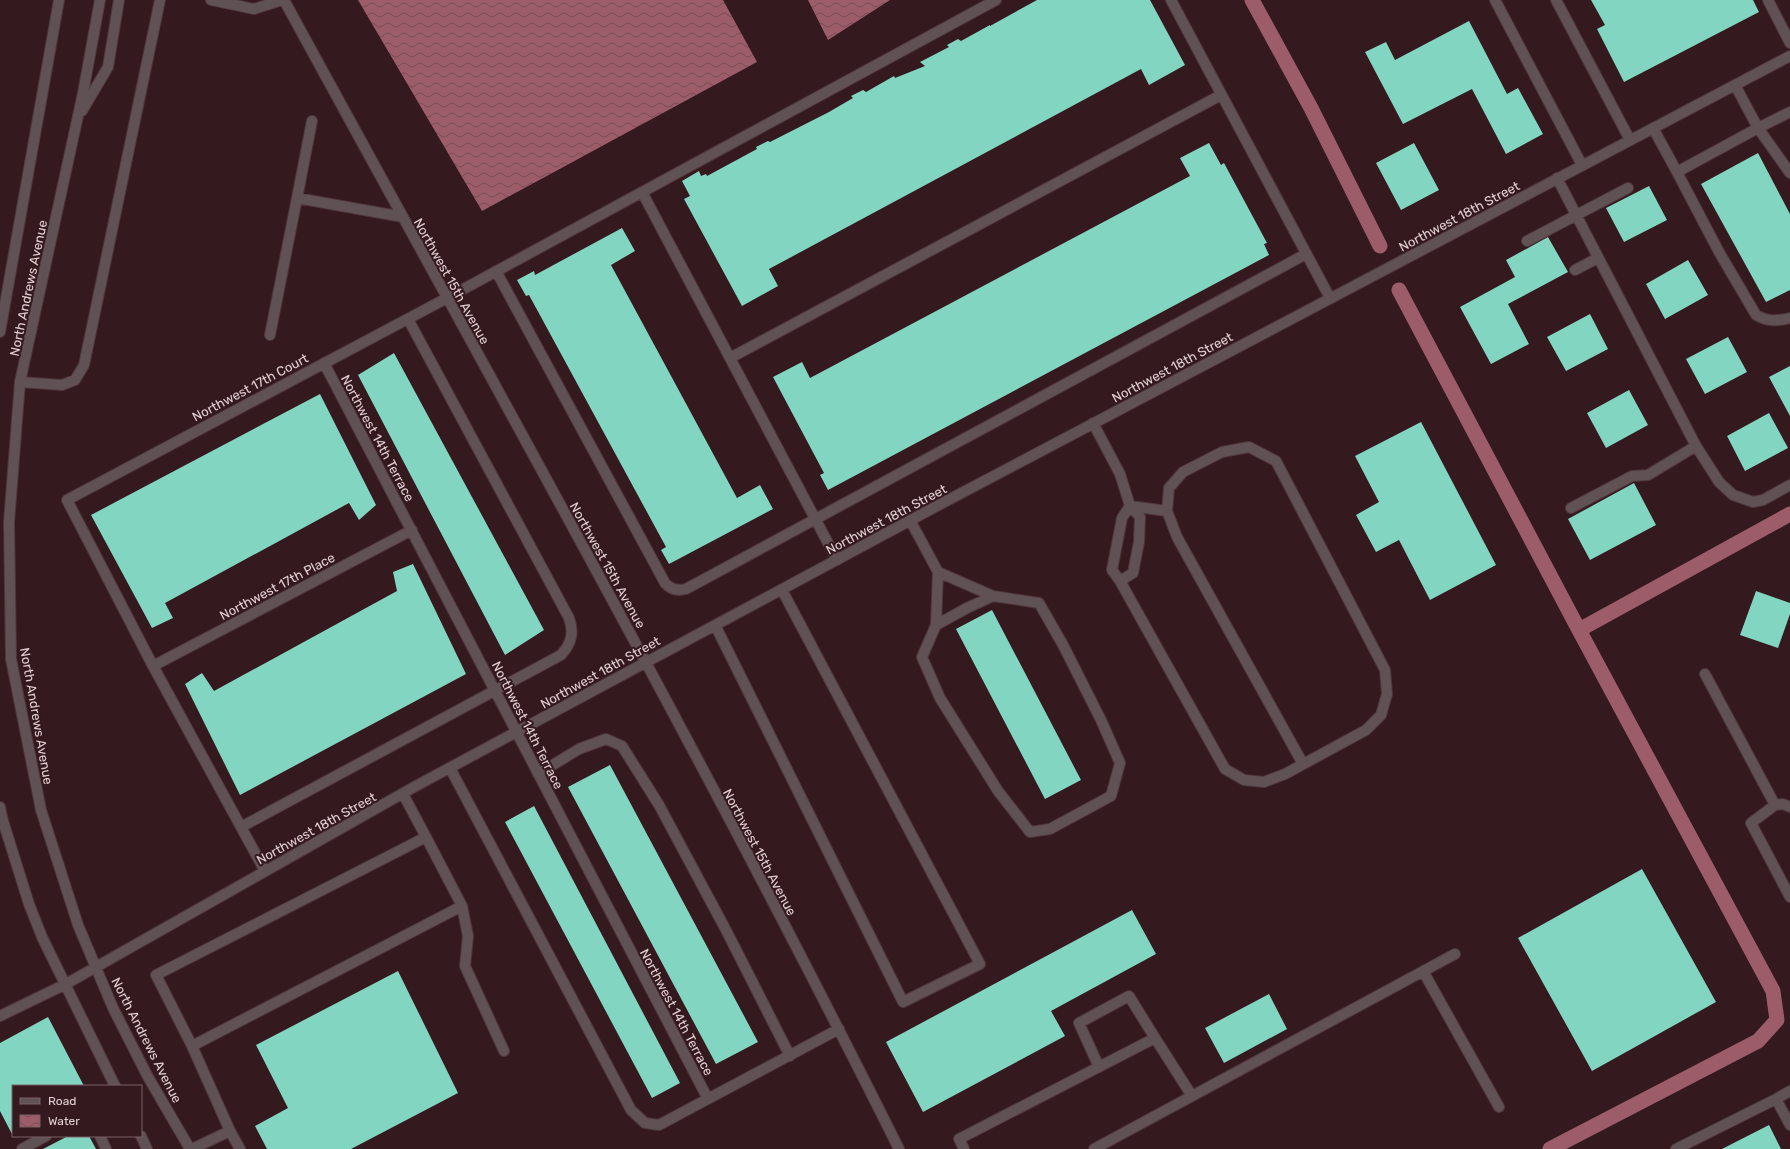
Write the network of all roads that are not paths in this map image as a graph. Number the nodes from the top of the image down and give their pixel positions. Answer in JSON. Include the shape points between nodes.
{"nodes":[{"id":1,"x":59,"y":0,"type":"edge"},
{"id":2,"x":100,"y":0,"type":"edge"},
{"id":3,"x":119,"y":0,"type":"edge"},
{"id":4,"x":160,"y":0,"type":"edge"},
{"id":5,"x":211,"y":0,"type":"edge"},
{"id":6,"x":283,"y":0,"type":"edge"},
{"id":7,"x":996,"y":0,"type":"edge"},
{"id":8,"x":1171,"y":0,"type":"edge"},
{"id":9,"x":1495,"y":0,"type":"edge"},
{"id":10,"x":1556,"y":0,"type":"edge"},
{"id":11,"x":1768,"y":0,"type":"edge"},
{"id":12,"x":1790,"y":43,"type":"edge"},
{"id":13,"x":1790,"y":56,"type":"edge"},
{"id":14,"x":1735,"y":85,"type":"junction"},
{"id":15,"x":1221,"y":94,"type":"junction"},
{"id":16,"x":1790,"y":112,"type":"edge"},
{"id":17,"x":78,"y":118,"type":"junction"},
{"id":18,"x":312,"y":121,"type":"dead end"},
{"id":19,"x":1653,"y":128,"type":"junction"},
{"id":20,"x":1758,"y":128,"type":"junction"},
{"id":21,"x":1630,"y":140,"type":"junction"},
{"id":22,"x":1582,"y":165,"type":"junction"},
{"id":23,"x":1676,"y":172,"type":"junction"},
{"id":24,"x":1790,"y":173,"type":"edge"},
{"id":25,"x":1557,"y":178,"type":"junction"},
{"id":26,"x":1628,"y":188,"type":"dead end"},
{"id":27,"x":642,"y":192,"type":"junction"},
{"id":28,"x":297,"y":198,"type":"junction"},
{"id":29,"x":1576,"y":215,"type":"junction"},
{"id":30,"x":403,"y":217,"type":"junction"},
{"id":31,"x":1527,"y":241,"type":"dead end"},
{"id":32,"x":1306,"y":254,"type":"junction"},
{"id":33,"x":1598,"y":258,"type":"junction"},
{"id":34,"x":1574,"y":270,"type":"dead end"},
{"id":35,"x":496,"y":271,"type":"junction"},
{"id":36,"x":447,"y":298,"type":"junction"},
{"id":37,"x":1330,"y":298,"type":"junction"},
{"id":38,"x":1790,"y":318,"type":"edge"},
{"id":39,"x":408,"y":319,"type":"junction"},
{"id":40,"x":0,"y":332,"type":"edge"},
{"id":41,"x":270,"y":335,"type":"dead end"},
{"id":42,"x":730,"y":358,"type":"junction"},
{"id":43,"x":324,"y":363,"type":"junction"},
{"id":44,"x":20,"y":382,"type":"junction"},
{"id":45,"x":1093,"y":424,"type":"junction"},
{"id":46,"x":1696,"y":446,"type":"junction"},
{"id":47,"x":1790,"y":485,"type":"edge"},
{"id":48,"x":1130,"y":506,"type":"junction"},
{"id":49,"x":1571,"y":508,"type":"dead end"},
{"id":50,"x":1167,"y":511,"type":"junction"},
{"id":51,"x":816,"y":519,"type":"junction"},
{"id":52,"x":910,"y":520,"type":"junction"},
{"id":53,"x":5,"y":522,"type":"edge"},
{"id":54,"x":412,"y":530,"type":"junction"},
{"id":55,"x":837,"y":560,"type":"junction"},
{"id":56,"x":938,"y":572,"type":"junction"},
{"id":57,"x":1120,"y":581,"type":"junction"},
{"id":58,"x":782,"y":590,"type":"junction"},
{"id":59,"x":993,"y":596,"type":"junction"},
{"id":60,"x":715,"y":625,"type":"junction"},
{"id":61,"x":936,"y":625,"type":"junction"},
{"id":62,"x":646,"y":662,"type":"junction"},
{"id":63,"x":153,"y":666,"type":"junction"},
{"id":64,"x":1705,"y":674,"type":"dead end"},
{"id":65,"x":494,"y":690,"type":"junction"},
{"id":66,"x":517,"y":733,"type":"junction"},
{"id":67,"x":1303,"y":764,"type":"junction"},
{"id":68,"x":450,"y":768,"type":"junction"},
{"id":69,"x":538,"y":774,"type":"junction"},
{"id":70,"x":403,"y":794,"type":"junction"},
{"id":71,"x":1775,"y":805,"type":"junction"},
{"id":72,"x":0,"y":807,"type":"edge"},
{"id":73,"x":1790,"y":807,"type":"edge"},
{"id":74,"x":241,"y":827,"type":"junction"},
{"id":75,"x":426,"y":837,"type":"junction"},
{"id":76,"x":265,"y":872,"type":"junction"},
{"id":77,"x":1790,"y":897,"type":"edge"},
{"id":78,"x":462,"y":906,"type":"junction"},
{"id":79,"x":1455,"y":954,"type":"dead end"},
{"id":80,"x":96,"y":966,"type":"junction"},
{"id":81,"x":1423,"y":971,"type":"junction"},
{"id":82,"x":66,"y":984,"type":"junction"},
{"id":83,"x":0,"y":1016,"type":"edge"},
{"id":84,"x":839,"y":1029,"type":"junction"},
{"id":85,"x":1155,"y":1038,"type":"junction"},
{"id":86,"x":192,"y":1046,"type":"junction"},
{"id":87,"x":504,"y":1052,"type":"dead end"},
{"id":88,"x":790,"y":1056,"type":"junction"},
{"id":89,"x":1099,"y":1067,"type":"junction"},
{"id":90,"x":115,"y":1085,"type":"edge"},
{"id":91,"x":1790,"y":1091,"type":"edge"},
{"id":92,"x":1192,"y":1096,"type":"junction"},
{"id":93,"x":708,"y":1099,"type":"junction"},
{"id":94,"x":1776,"y":1099,"type":"junction"},
{"id":95,"x":1499,"y":1107,"type":"dead end"},
{"id":96,"x":1790,"y":1125,"type":"edge"},
{"id":97,"x":230,"y":1131,"type":"junction"},
{"id":98,"x":44,"y":1137,"type":"edge"},
{"id":99,"x":100,"y":1137,"type":"edge"},
{"id":100,"x":142,"y":1137,"type":"edge"},
{"id":101,"x":22,"y":1149,"type":"edge"},
{"id":102,"x":106,"y":1149,"type":"edge"},
{"id":103,"x":148,"y":1149,"type":"edge"},
{"id":104,"x":191,"y":1149,"type":"edge"},
{"id":105,"x":240,"y":1149,"type":"edge"},
{"id":106,"x":899,"y":1149,"type":"edge"},
{"id":107,"x":964,"y":1149,"type":"edge"},
{"id":108,"x":1094,"y":1149,"type":"edge"},
{"id":109,"x":1676,"y":1149,"type":"edge"}],
"edges":[{"from":1,"to":40,"type":"street","name":"North Andrews Avenue"},
{"from":2,"to":17,"type":"street","name":"North Andrews Avenue"},
{"from":3,"to":17,"type":"street","via":[[108,67]]},
{"from":4,"to":44,"type":"street","via":[[84,365],[75,380],[62,385]]},
{"from":5,"to":6,"type":"street","via":[[254,8]]},
{"from":6,"to":30,"type":"street","name":"Northwest 15th Avenue"},
{"from":7,"to":27,"type":"street","name":"Northwest 17th Court"},
{"from":8,"to":15,"type":"street"},
{"from":9,"to":22,"type":"street"},
{"from":10,"to":21,"type":"street"},
{"from":11,"to":12,"type":"street"},
{"from":13,"to":14,"type":"street","name":"Northwest 18th Street"},
{"from":14,"to":19,"type":"street","name":"Northwest 18th Street"},
{"from":14,"to":20,"type":"street"},
{"from":15,"to":32,"type":"street"},
{"from":15,"to":42,"type":"street"},
{"from":16,"to":20,"type":"street"},
{"from":17,"to":44,"type":"street","name":"North Andrews Avenue"},
{"from":18,"to":28,"type":"street"},
{"from":19,"to":21,"type":"street","name":"Northwest 18th Street"},
{"from":19,"to":23,"type":"street"},
{"from":20,"to":23,"type":"street"},
{"from":20,"to":24,"type":"street"},
{"from":21,"to":22,"type":"street","name":"Northwest 18th Street"},
{"from":22,"to":25,"type":"street","name":"Northwest 18th Street"},
{"from":23,"to":38,"type":"street","via":[[1756,315],[1764,320],[1778,321]]},
{"from":25,"to":29,"type":"street"},
{"from":25,"to":37,"type":"street","name":"Northwest 18th Street"},
{"from":26,"to":29,"type":"street"},
{"from":27,"to":35,"type":"street","name":"Northwest 17th Court"},
{"from":27,"to":42,"type":"street"},
{"from":28,"to":30,"type":"street"},
{"from":28,"to":41,"type":"street"},
{"from":29,"to":31,"type":"street"},
{"from":29,"to":33,"type":"street"},
{"from":30,"to":36,"type":"street","name":"Northwest 15th Avenue"},
{"from":32,"to":37,"type":"street"},
{"from":32,"to":51,"type":"street"},
{"from":33,"to":34,"type":"street"},
{"from":33,"to":46,"type":"street"},
{"from":35,"to":36,"type":"street","name":"Northwest 17th Court"},
{"from":35,"to":51,"type":"street","via":[[667,586],[679,591],[686,589]]},
{"from":36,"to":39,"type":"street","name":"Northwest 17th Court"},
{"from":36,"to":62,"type":"street","name":"Northwest 15th Avenue"},
{"from":37,"to":45,"type":"street","name":"Northwest 18th Street"},
{"from":39,"to":43,"type":"street","name":"Northwest 17th Court"},
{"from":39,"to":65,"type":"street","via":[[572,626],[569,644],[562,655]]},
{"from":42,"to":51,"type":"street"},
{"from":43,"to":54,"type":"street","name":"Northwest 14th Terrace"},
{"from":43,"to":63,"type":"street","name":"Northwest 17th Court","via":[[67,500]]},
{"from":44,"to":53,"type":"street","name":"North Andrews Avenue"},
{"from":45,"to":48,"type":"street","via":[[1120,474]]},
{"from":45,"to":52,"type":"street","name":"Northwest 18th Street"},
{"from":46,"to":47,"type":"street","via":[[1719,482],[1733,495],[1753,502],[1763,500]]},
{"from":46,"to":49,"type":"street","via":[[1648,475],[1632,476]]},
{"from":48,"to":50,"type":"street"},
{"from":48,"to":57,"type":"street","via":[[1122,518],[1115,546],[1112,570]]},
{"from":48,"to":57,"type":"street","via":[[1140,517],[1139,542],[1133,573]]},
{"from":50,"to":67,"type":"street","via":[[1177,537]]},
{"from":50,"to":67,"type":"street","via":[[1169,488],[1183,472],[1222,452],[1249,447],[1276,461],[1385,670],[1387,694],[1381,714],[1366,730]]},
{"from":51,"to":55,"type":"street"},
{"from":52,"to":55,"type":"street","name":"Northwest 18th Street"},
{"from":52,"to":56,"type":"street"},
{"from":53,"to":80,"type":"street","name":"North Andrews Avenue","via":[[11,659],[41,810],[78,925]]},
{"from":54,"to":63,"type":"street","name":"Northwest 17th Place"},
{"from":54,"to":65,"type":"street","name":"Northwest 14th Terrace"},
{"from":55,"to":58,"type":"street","name":"Northwest 18th Street"},
{"from":56,"to":59,"type":"street"},
{"from":56,"to":61,"type":"street"},
{"from":57,"to":67,"type":"street","via":[[1225,769],[1244,780],[1264,782]]},
{"from":58,"to":60,"type":"street","name":"Northwest 18th Street"},
{"from":58,"to":60,"type":"street","via":[[980,964],[903,1002]]},
{"from":59,"to":61,"type":"street"},
{"from":59,"to":61,"type":"street","via":[[1039,603],[1098,713],[1120,763],[1111,796],[1050,830],[1030,832],[998,791],[940,698],[922,657]]},
{"from":60,"to":62,"type":"street","name":"Northwest 18th Street"},
{"from":62,"to":66,"type":"street","name":"Northwest 18th Street"},
{"from":62,"to":84,"type":"street","name":"Northwest 15th Avenue"},
{"from":63,"to":74,"type":"street"},
{"from":64,"to":71,"type":"street"},
{"from":65,"to":66,"type":"street","name":"Northwest 14th Terrace"},
{"from":65,"to":74,"type":"street"},
{"from":66,"to":68,"type":"street","name":"Northwest 18th Street"},
{"from":66,"to":69,"type":"street","name":"Northwest 14th Terrace"},
{"from":68,"to":70,"type":"street","name":"Northwest 18th Street"},
{"from":68,"to":93,"type":"street","via":[[631,1110],[646,1123],[659,1125]]},
{"from":69,"to":88,"type":"street","via":[[579,749],[606,739],[622,746],[659,805]]},
{"from":69,"to":93,"type":"street","name":"Northwest 14th Terrace"},
{"from":70,"to":75,"type":"street"},
{"from":70,"to":76,"type":"street","name":"Northwest 18th Street"},
{"from":71,"to":73,"type":"street","via":[[1783,804]]},
{"from":71,"to":77,"type":"street","via":[[1751,823]]},
{"from":72,"to":82,"type":"street","via":[[29,904],[42,937]]},
{"from":74,"to":76,"type":"street"},
{"from":75,"to":78,"type":"street"},
{"from":75,"to":86,"type":"street","via":[[156,975]]},
{"from":76,"to":80,"type":"street","name":"Northwest 18th Street"},
{"from":78,"to":86,"type":"street"},
{"from":78,"to":87,"type":"street","via":[[468,936],[465,966]]},
{"from":79,"to":81,"type":"street"},
{"from":80,"to":82,"type":"street","name":"Northwest 18th Street"},
{"from":80,"to":104,"type":"street","name":"North Andrews Avenue","via":[[148,1077]]},
{"from":81,"to":92,"type":"street"},
{"from":81,"to":95,"type":"street"},
{"from":82,"to":83,"type":"street","name":"Northwest 18th Street"},
{"from":82,"to":90,"type":"street"},
{"from":84,"to":88,"type":"street"},
{"from":84,"to":106,"type":"street","name":"Northwest 15th Avenue"},
{"from":85,"to":89,"type":"street"},
{"from":85,"to":89,"type":"street","via":[[1129,996],[1079,1023]]},
{"from":85,"to":92,"type":"street"},
{"from":86,"to":97,"type":"street"},
{"from":88,"to":93,"type":"street"},
{"from":89,"to":107,"type":"street","via":[[960,1139]]},
{"from":91,"to":94,"type":"street"},
{"from":92,"to":108,"type":"street"},
{"from":94,"to":96,"type":"street"},
{"from":94,"to":109,"type":"street"},
{"from":97,"to":104,"type":"street"},
{"from":97,"to":105,"type":"street"},
{"from":98,"to":101,"type":"street"},
{"from":99,"to":102,"type":"street"},
{"from":100,"to":103,"type":"street"}]}
